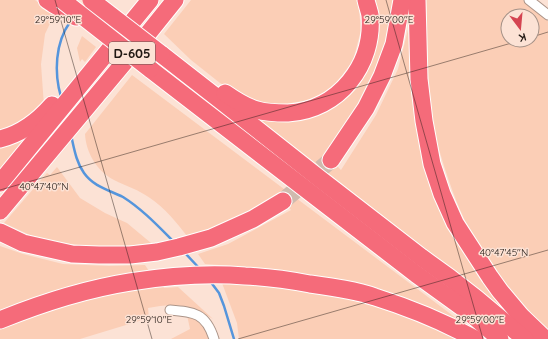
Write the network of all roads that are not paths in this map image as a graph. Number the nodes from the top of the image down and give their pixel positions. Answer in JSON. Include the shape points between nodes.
{"nodes":[{"id":1,"x":47,"y":0,"type":"edge"},
{"id":2,"x":62,"y":0,"type":"edge"},
{"id":3,"x":91,"y":0,"type":"edge"},
{"id":4,"x":150,"y":0,"type":"edge"},
{"id":5,"x":175,"y":0,"type":"edge"},
{"id":6,"x":366,"y":0,"type":"edge"},
{"id":7,"x":402,"y":0,"type":"edge"},
{"id":8,"x":417,"y":0,"type":"edge"},
{"id":9,"x":529,"y":0,"type":"edge"},
{"id":10,"x":548,"y":15,"type":"edge"},
{"id":11,"x":101,"y":30,"type":"junction"},
{"id":12,"x":160,"y":54,"type":"junction"},
{"id":13,"x":43,"y":123,"type":"junction"},
{"id":14,"x":0,"y":139,"type":"edge"},
{"id":15,"x":331,"y":160,"type":"tunnel mouth"},
{"id":16,"x":0,"y":183,"type":"edge"},
{"id":17,"x":283,"y":201,"type":"tunnel mouth"},
{"id":18,"x":0,"y":212,"type":"edge"},
{"id":19,"x":0,"y":232,"type":"edge"},
{"id":20,"x":170,"y":310,"type":"dead end"},
{"id":21,"x":0,"y":320,"type":"edge"},
{"id":22,"x":214,"y":339,"type":"edge"},
{"id":23,"x":475,"y":339,"type":"edge"},
{"id":24,"x":500,"y":339,"type":"edge"},
{"id":25,"x":525,"y":339,"type":"edge"},
{"id":26,"x":546,"y":339,"type":"edge"}],
"edges":[{"from":1,"to":11,"type":"highway","bridge":true},
{"from":2,"to":11,"type":"highway","bridge":true},
{"from":3,"to":12,"type":"highway","bridge":true},
{"from":4,"to":13,"type":"highway","number":"D-605","via":[[112,47],[88,69]]},
{"from":5,"to":18,"type":"highway","number":"D-605"},
{"from":6,"to":12,"type":"highway","via":[[370,13],[370,33],[366,52],[357,72],[342,90],[320,105],[299,112],[278,113],[258,110],[236,100]]},
{"from":7,"to":15,"type":"highway","via":[[394,44],[382,76],[366,108]]},
{"from":8,"to":26,"type":"highway","via":[[419,79],[424,121],[432,164],[442,194],[455,223],[490,277],[521,316]]},
{"from":9,"to":10,"type":"street"},
{"from":11,"to":24,"type":"highway","bridge":true,"via":[[470,313]]},
{"from":12,"to":25,"type":"highway"},
{"from":13,"to":14,"type":"highway"},
{"from":13,"to":16,"type":"highway","number":"D-605"},
{"from":17,"to":19,"type":"highway","via":[[253,219],[211,238],[157,252],[130,255],[72,254],[23,243]]},
{"from":20,"to":22,"type":"street","via":[[187,311],[203,318]]},
{"from":21,"to":23,"type":"highway","via":[[58,299],[129,282],[191,276],[244,276],[332,287],[374,296],[412,310]]}]}
